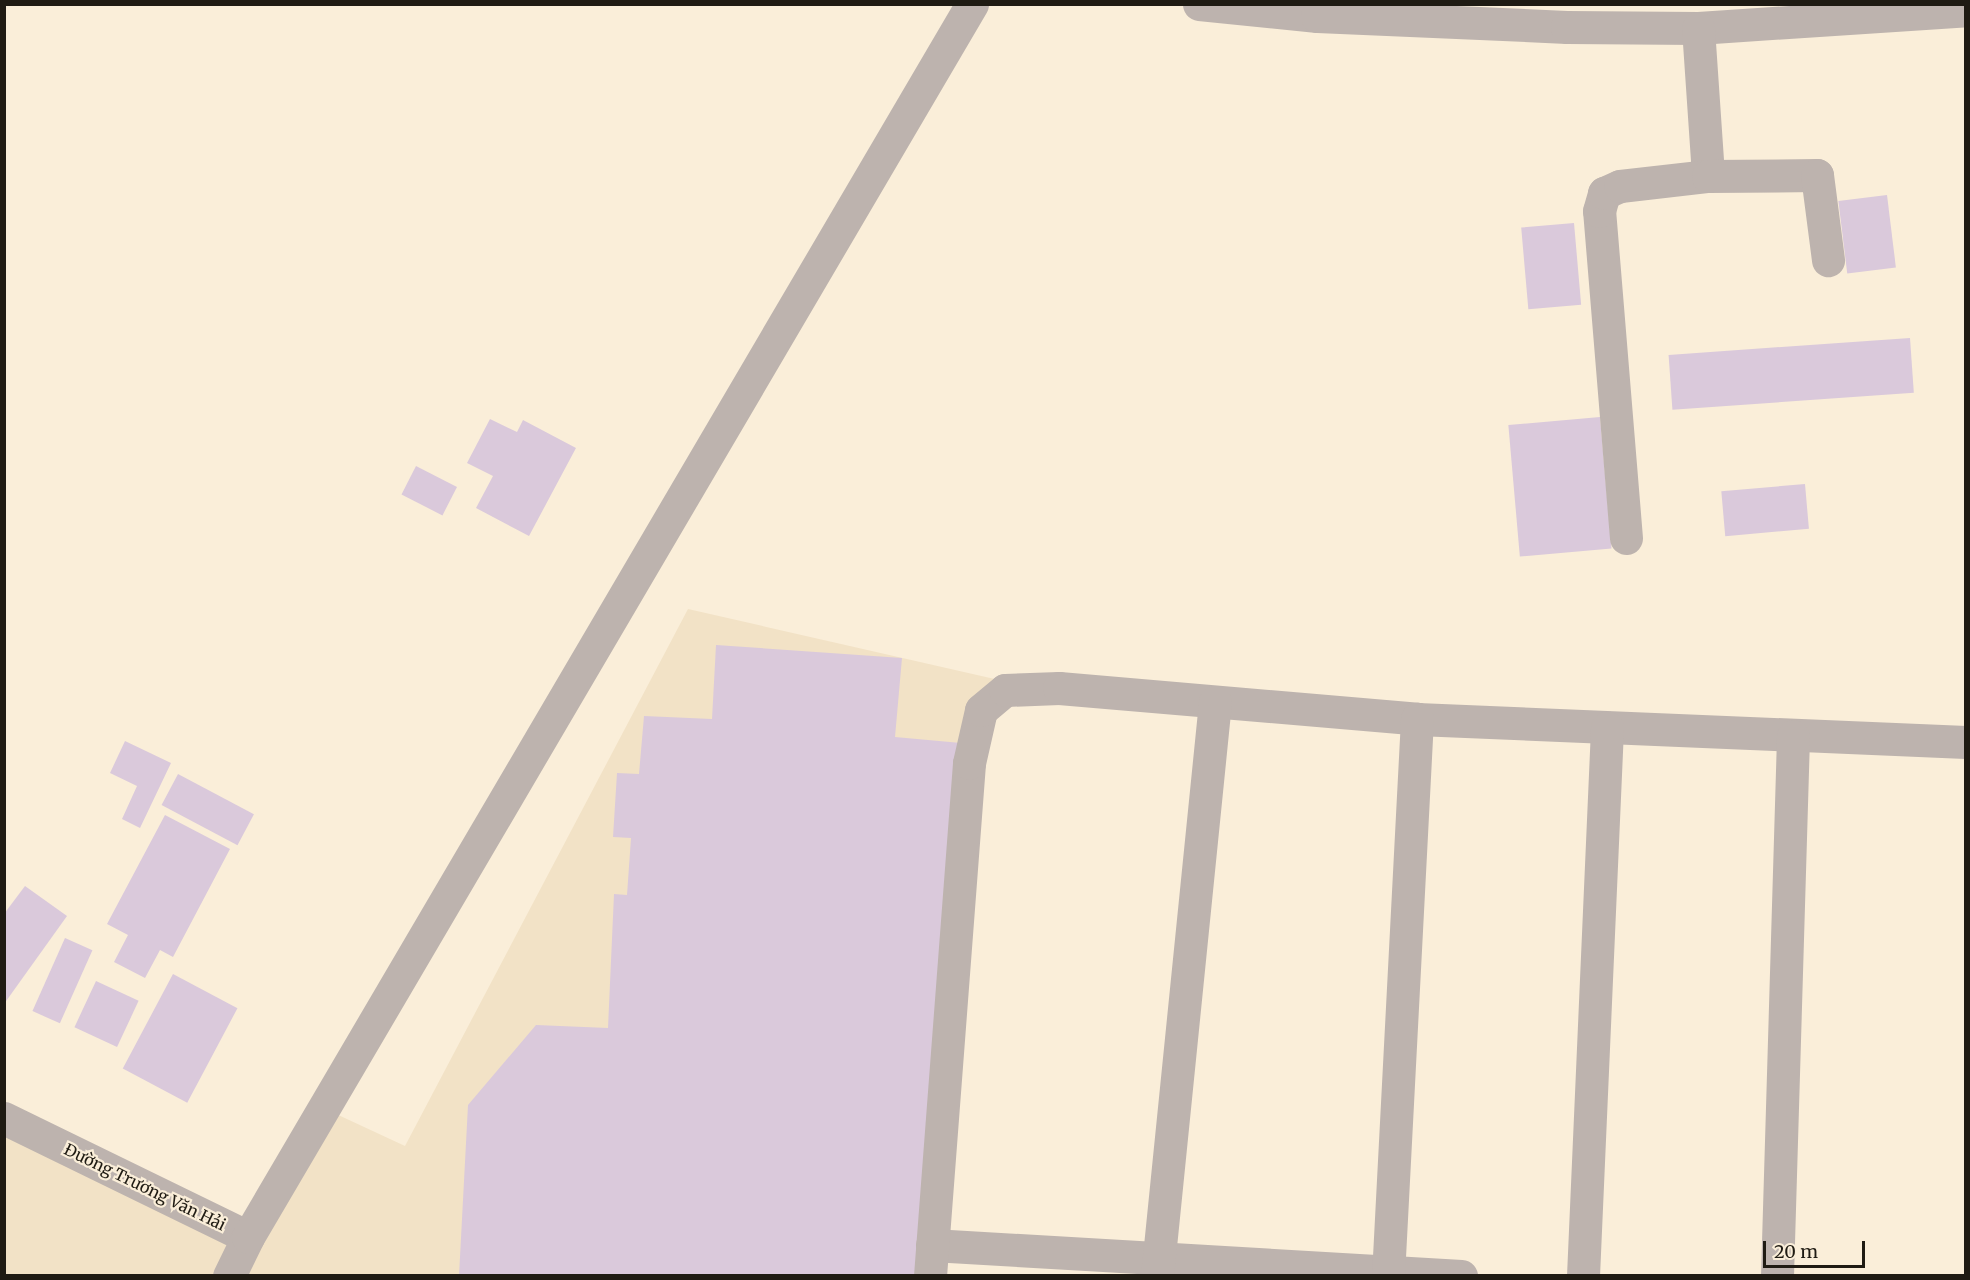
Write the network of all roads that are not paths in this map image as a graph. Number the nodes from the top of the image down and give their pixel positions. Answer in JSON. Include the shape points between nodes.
{"nodes":[{"id":1,"x":972,"y":4,"type":"edge"},
{"id":2,"x":1199,"y":4,"type":"edge"},
{"id":3,"x":1319,"y":10,"type":"edge"},
{"id":4,"x":1965,"y":10,"type":"edge"},
{"id":5,"x":1698,"y":28,"type":"junction"},
{"id":6,"x":1708,"y":176,"type":"junction"},
{"id":7,"x":1828,"y":260,"type":"dead end"},
{"id":8,"x":1626,"y":538,"type":"dead end"},
{"id":9,"x":1215,"y":702,"type":"junction"},
{"id":10,"x":1417,"y":719,"type":"junction"},
{"id":11,"x":1607,"y":728,"type":"junction"},
{"id":12,"x":1793,"y":736,"type":"junction"},
{"id":13,"x":1965,"y":742,"type":"edge"},
{"id":14,"x":4,"y":1118,"type":"edge"},
{"id":15,"x":248,"y":1237,"type":"junction"},
{"id":16,"x":931,"y":1260,"type":"edge"},
{"id":17,"x":1157,"y":1265,"type":"edge"},
{"id":18,"x":1388,"y":1272,"type":"edge"},
{"id":19,"x":229,"y":1275,"type":"edge"},
{"id":20,"x":1461,"y":1275,"type":"edge"},
{"id":21,"x":1583,"y":1275,"type":"edge"},
{"id":22,"x":1777,"y":1275,"type":"edge"}],
"edges":[{"from":1,"to":15,"type":"street"},
{"from":2,"to":3,"type":"street"},
{"from":3,"to":5,"type":"street"},
{"from":4,"to":5,"type":"street"},
{"from":5,"to":6,"type":"street"},
{"from":6,"to":7,"type":"street","via":[[1817,175]]},
{"from":6,"to":8,"type":"street","via":[[1620,186],[1604,193],[1599,211]]},
{"from":9,"to":10,"type":"street"},
{"from":9,"to":16,"type":"street","via":[[1059,688],[1005,690],[981,710],[969,763]]},
{"from":9,"to":17,"type":"street"},
{"from":10,"to":11,"type":"street"},
{"from":10,"to":18,"type":"street"},
{"from":11,"to":12,"type":"street"},
{"from":11,"to":21,"type":"street"},
{"from":12,"to":13,"type":"street"},
{"from":12,"to":22,"type":"street"},
{"from":14,"to":15,"type":"street","name":"Đường Trương Văn Hải"},
{"from":15,"to":19,"type":"street"},
{"from":16,"to":17,"type":"street"},
{"from":17,"to":18,"type":"street"},
{"from":18,"to":20,"type":"street"}]}
